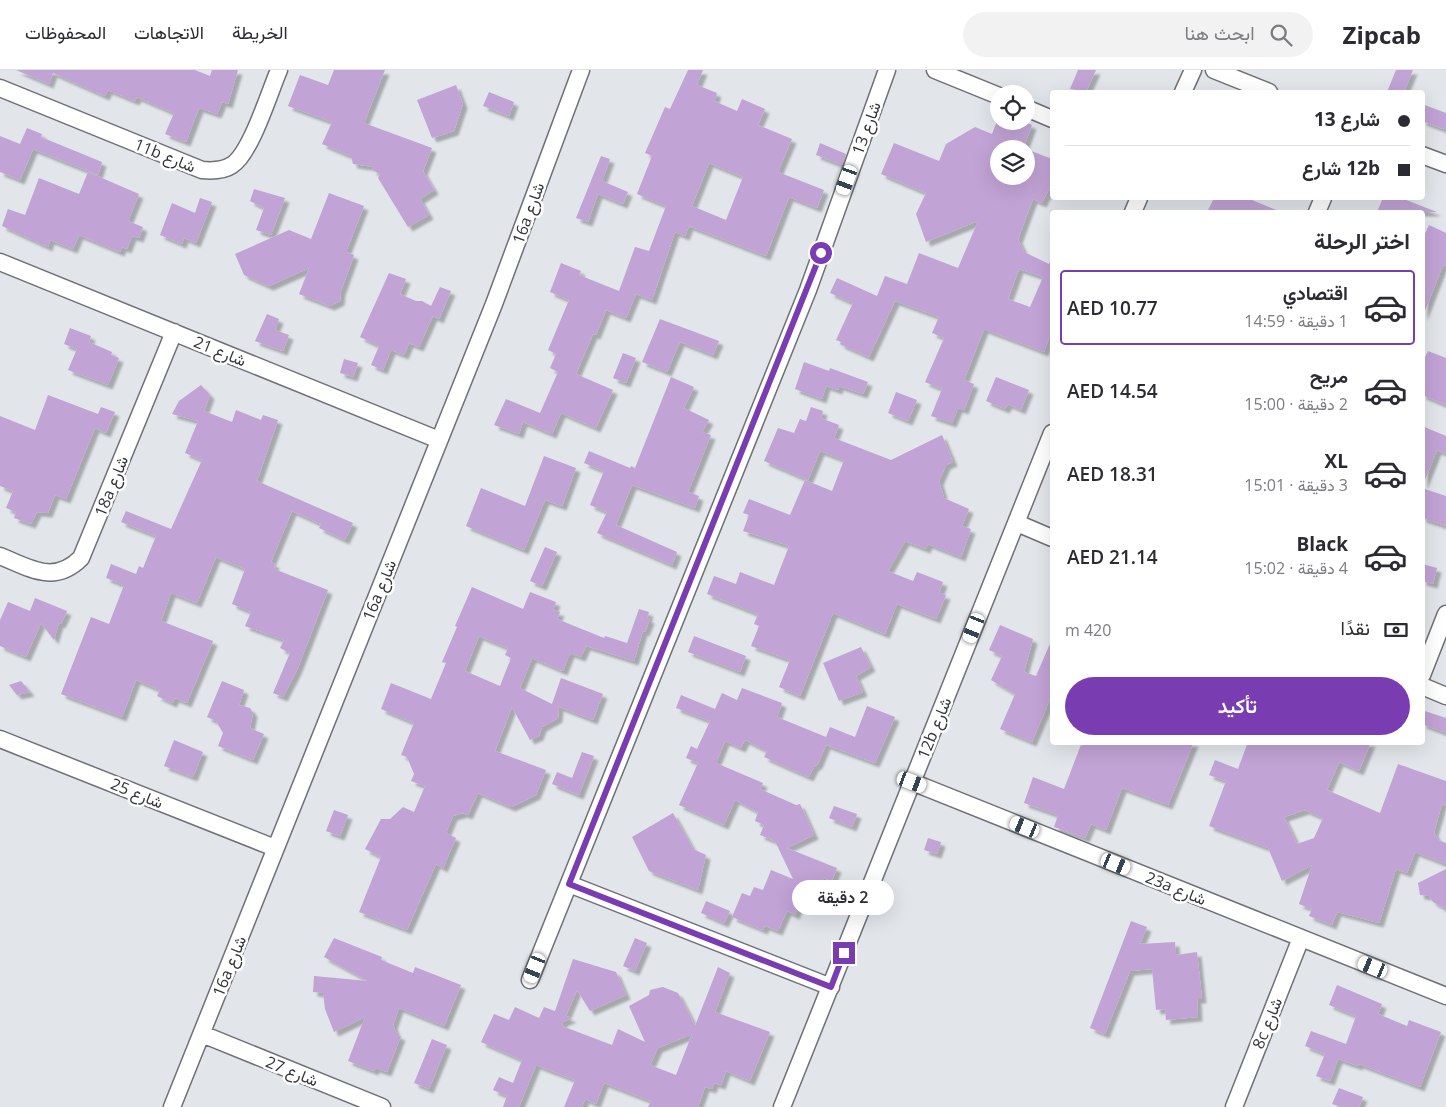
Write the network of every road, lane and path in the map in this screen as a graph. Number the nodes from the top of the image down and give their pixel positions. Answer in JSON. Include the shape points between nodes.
{"nodes":[{"id":1,"x":279,"y":70,"type":"edge"},
{"id":2,"x":581,"y":70,"type":"edge"},
{"id":3,"x":886,"y":70,"type":"edge"},
{"id":4,"x":935,"y":70,"type":"edge"},
{"id":5,"x":1193,"y":70,"type":"edge"},
{"id":6,"x":1214,"y":70,"type":"edge"},
{"id":7,"x":0,"y":88,"type":"edge"},
{"id":8,"x":1184,"y":90,"type":"edge"},
{"id":9,"x":1264,"y":90,"type":"edge"},
{"id":10,"x":990,"y":92,"type":"edge"},
{"id":11,"x":1035,"y":112,"type":"edge"},
{"id":12,"x":1050,"y":118,"type":"edge"},
{"id":13,"x":1425,"y":156,"type":"edge"},
{"id":14,"x":1446,"y":164,"type":"edge"},
{"id":15,"x":0,"y":262,"type":"edge"},
{"id":16,"x":174,"y":332,"type":"junction"},
{"id":17,"x":1050,"y":438,"type":"edge"},
{"id":18,"x":439,"y":440,"type":"junction"},
{"id":19,"x":1017,"y":523,"type":"junction"},
{"id":20,"x":1050,"y":537,"type":"edge"},
{"id":21,"x":0,"y":556,"type":"edge"},
{"id":22,"x":1446,"y":614,"type":"edge"},
{"id":23,"x":1425,"y":667,"type":"edge"},
{"id":24,"x":1425,"y":687,"type":"edge"},
{"id":25,"x":1446,"y":696,"type":"edge"},
{"id":26,"x":0,"y":739,"type":"edge"},
{"id":27,"x":912,"y":782,"type":"junction"},
{"id":28,"x":275,"y":848,"type":"junction"},
{"id":29,"x":569,"y":884,"type":"junction"},
{"id":30,"x":1300,"y":938,"type":"junction"},
{"id":31,"x":530,"y":980,"type":"dead end"},
{"id":32,"x":831,"y":987,"type":"junction"},
{"id":33,"x":1446,"y":996,"type":"edge"},
{"id":34,"x":202,"y":1034,"type":"junction"},
{"id":35,"x":362,"y":1103,"type":"edge"},
{"id":36,"x":172,"y":1107,"type":"edge"},
{"id":37,"x":382,"y":1107,"type":"edge"},
{"id":38,"x":782,"y":1107,"type":"edge"},
{"id":39,"x":1234,"y":1107,"type":"edge"}],
"edges":[{"from":1,"to":7,"type":"street","name":"11b شارع","via":[[244,154],[232,165],[217,170],[202,170]]},
{"from":2,"to":18,"type":"street","name":"16a شارع","via":[[494,304]]},
{"from":3,"to":29,"type":"street","name":"شارع 13","via":[[808,290]]},
{"from":4,"to":10,"type":"street"},
{"from":5,"to":8,"type":"street"},
{"from":6,"to":9,"type":"street"},
{"from":11,"to":12,"type":"street"},
{"from":13,"to":14,"type":"street"},
{"from":15,"to":16,"type":"street","name":"شارع 21"},
{"from":16,"to":18,"type":"street","name":"شارع 21"},
{"from":16,"to":21,"type":"street","name":"18a شارع","via":[[81,558],[60,573],[47,574]]},
{"from":17,"to":19,"type":"street","name":"12b شارع"},
{"from":18,"to":28,"type":"street","name":"16a شارع"},
{"from":19,"to":20,"type":"street"},
{"from":19,"to":27,"type":"street","name":"12b شارع"},
{"from":22,"to":23,"type":"street"},
{"from":24,"to":25,"type":"street"},
{"from":26,"to":28,"type":"street","name":"شارع 25"},
{"from":27,"to":30,"type":"street","name":"23a شارع"},
{"from":27,"to":32,"type":"street","name":"12b شارع"},
{"from":28,"to":34,"type":"street","name":"16a شارع"},
{"from":29,"to":31,"type":"street","name":"شارع 13"},
{"from":29,"to":32,"type":"street"},
{"from":30,"to":33,"type":"street","name":"23a شارع"},
{"from":30,"to":39,"type":"street","name":"8c شارع"},
{"from":32,"to":38,"type":"street","name":"12b شارع"},
{"from":34,"to":35,"type":"street","name":"شارع 27"},
{"from":34,"to":36,"type":"street","name":"16a شارع"},
{"from":35,"to":37,"type":"street","name":"شارع 27"}]}
